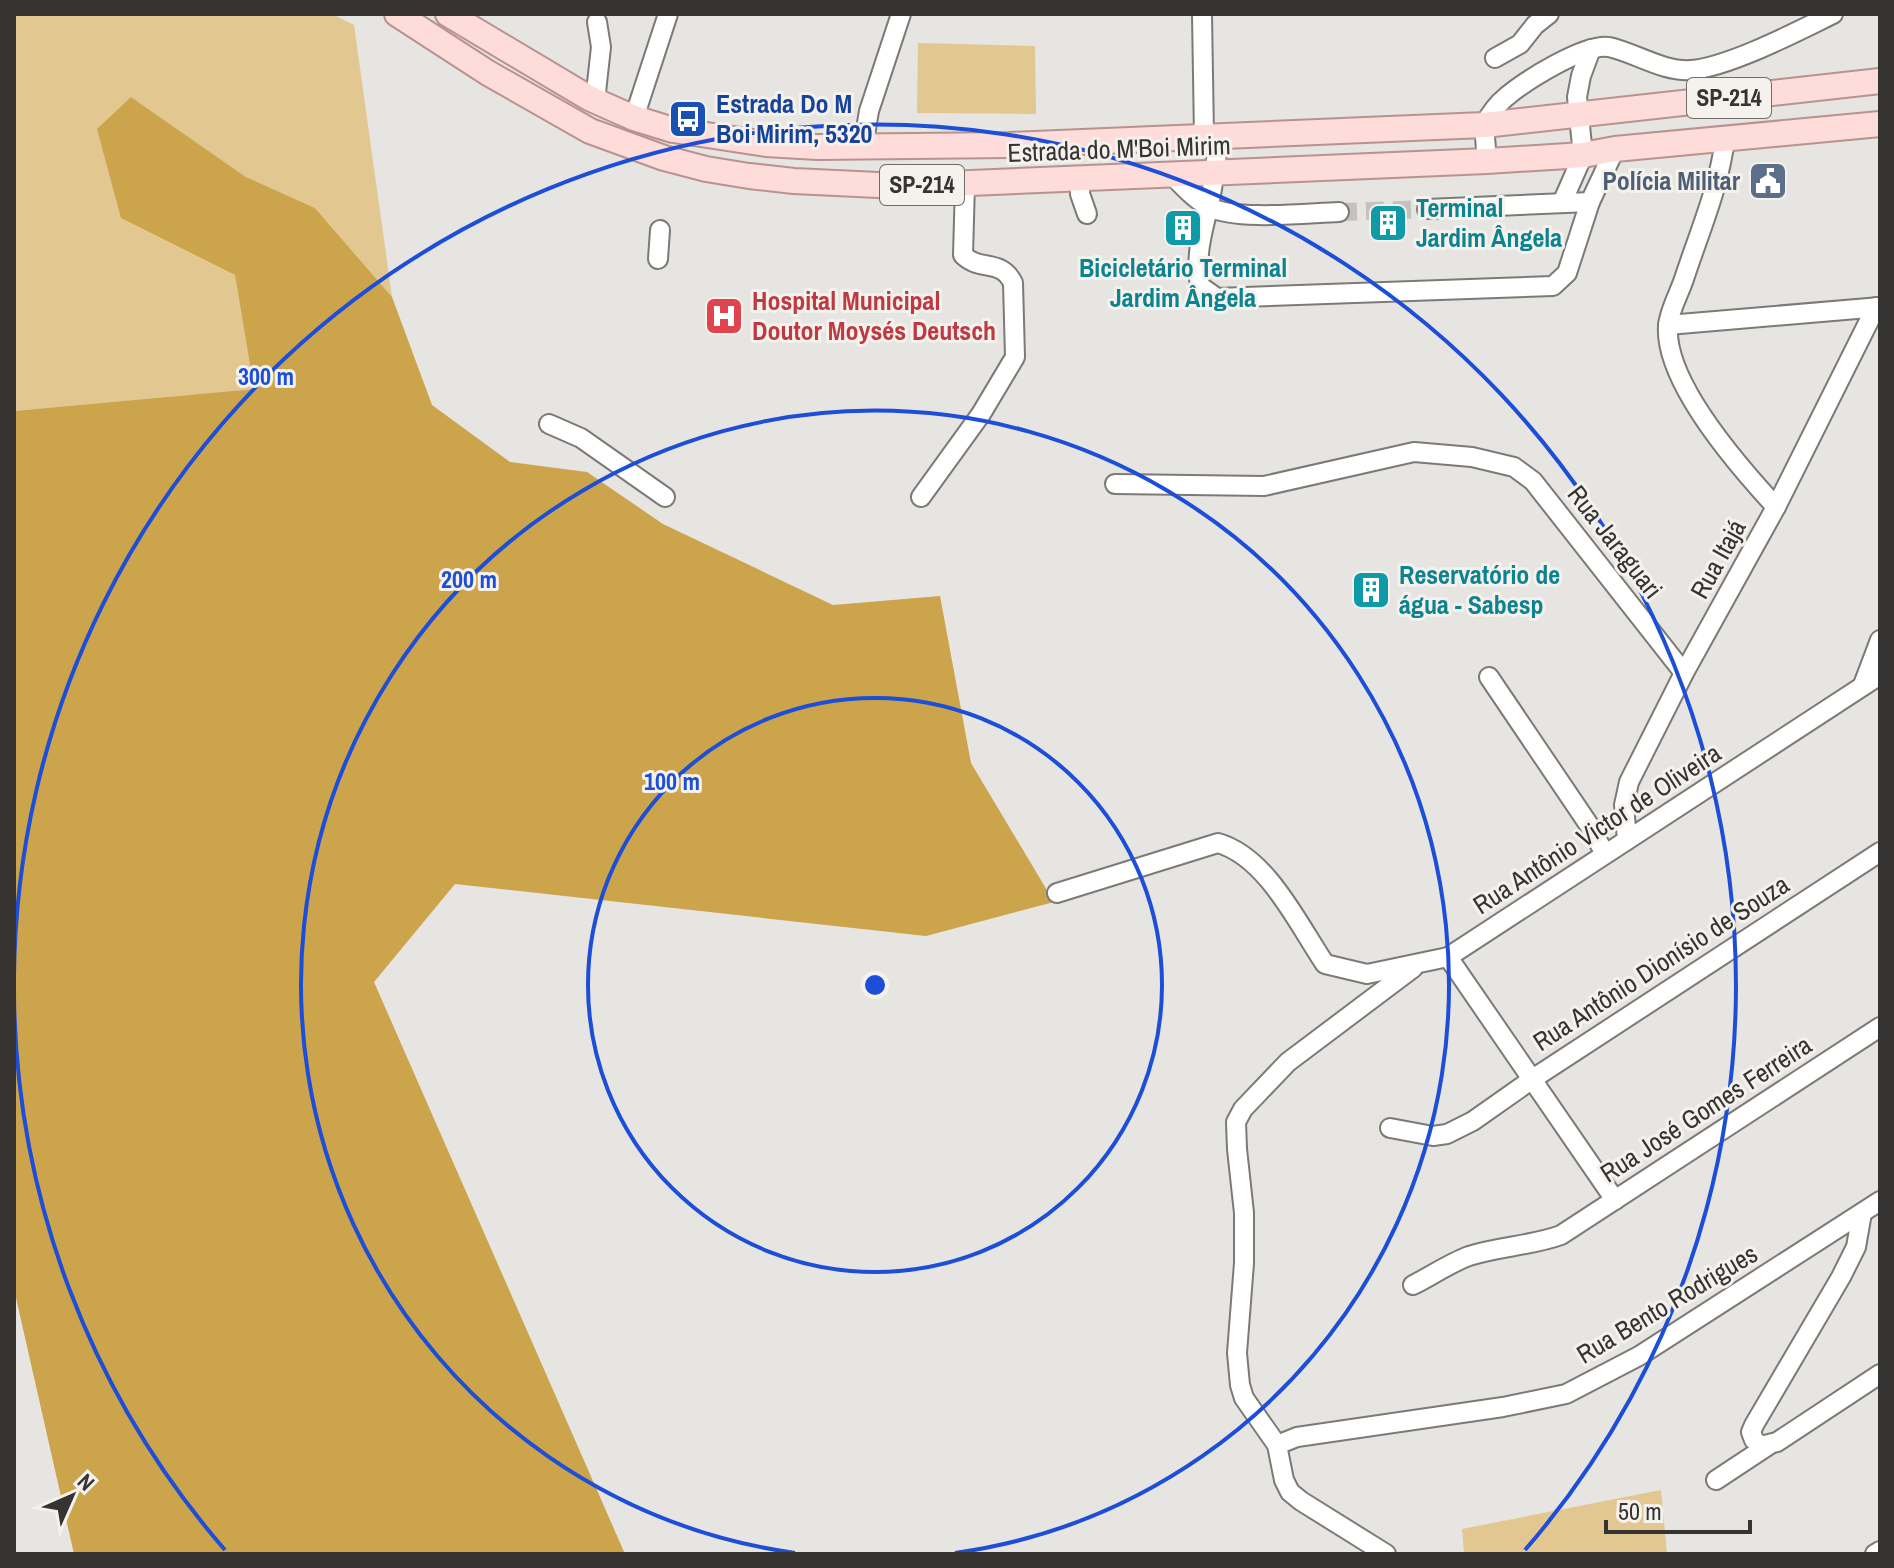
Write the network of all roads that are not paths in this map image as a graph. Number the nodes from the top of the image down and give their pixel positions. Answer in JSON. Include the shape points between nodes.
{"nodes":[{"id":1,"x":397,"y":14,"type":"edge"},
{"id":2,"x":668,"y":14,"type":"edge"},
{"id":3,"x":901,"y":14,"type":"edge"},
{"id":4,"x":1202,"y":14,"type":"edge"},
{"id":5,"x":1549,"y":14,"type":"edge"},
{"id":6,"x":1833,"y":14,"type":"edge"},
{"id":7,"x":462,"y":17,"type":"edge"},
{"id":8,"x":597,"y":22,"type":"dead end"},
{"id":9,"x":1591,"y":49,"type":"junction"},
{"id":10,"x":1495,"y":58,"type":"dead end"},
{"id":11,"x":1880,"y":81,"type":"edge"},
{"id":12,"x":595,"y":101,"type":"junction"},
{"id":13,"x":1577,"y":113,"type":"junction"},
{"id":14,"x":634,"y":118,"type":"junction"},
{"id":15,"x":1880,"y":124,"type":"edge"},
{"id":16,"x":1484,"y":125,"type":"junction"},
{"id":17,"x":1211,"y":136,"type":"junction"},
{"id":18,"x":1725,"y":139,"type":"junction"},
{"id":19,"x":1122,"y":140,"type":"junction"},
{"id":20,"x":914,"y":146,"type":"junction"},
{"id":21,"x":863,"y":147,"type":"junction"},
{"id":22,"x":1615,"y":149,"type":"junction"},
{"id":23,"x":1583,"y":155,"type":"junction"},
{"id":24,"x":1487,"y":161,"type":"junction"},
{"id":25,"x":1171,"y":174,"type":"junction"},
{"id":26,"x":1214,"y":174,"type":"junction"},
{"id":27,"x":1127,"y":176,"type":"junction"},
{"id":28,"x":1080,"y":177,"type":"junction"},
{"id":29,"x":866,"y":184,"type":"junction"},
{"id":30,"x":965,"y":184,"type":"junction"},
{"id":31,"x":1590,"y":202,"type":"junction"},
{"id":32,"x":1562,"y":203,"type":"junction"},
{"id":33,"x":1208,"y":207,"type":"junction"},
{"id":34,"x":1427,"y":209,"type":"tunnel mouth"},
{"id":35,"x":1339,"y":212,"type":"tunnel mouth"},
{"id":36,"x":1087,"y":214,"type":"dead end"},
{"id":37,"x":660,"y":230,"type":"dead end"},
{"id":38,"x":658,"y":259,"type":"dead end"},
{"id":39,"x":1878,"y":307,"type":"edge"},
{"id":40,"x":1668,"y":325,"type":"junction"},
{"id":41,"x":549,"y":424,"type":"dead end"},
{"id":42,"x":1115,"y":484,"type":"dead end"},
{"id":43,"x":665,"y":497,"type":"dead end"},
{"id":44,"x":921,"y":497,"type":"dead end"},
{"id":45,"x":1776,"y":507,"type":"junction"},
{"id":46,"x":1880,"y":640,"type":"edge"},
{"id":47,"x":1684,"y":673,"type":"junction"},
{"id":48,"x":1880,"y":675,"type":"edge"},
{"id":49,"x":1489,"y":677,"type":"dead end"},
{"id":50,"x":1863,"y":685,"type":"junction"},
{"id":51,"x":1627,"y":840,"type":"junction"},
{"id":52,"x":1880,"y":852,"type":"edge"},
{"id":53,"x":1605,"y":854,"type":"junction"},
{"id":54,"x":1057,"y":893,"type":"dead end"},
{"id":55,"x":1448,"y":957,"type":"junction"},
{"id":56,"x":1419,"y":964,"type":"junction"},
{"id":57,"x":1880,"y":1027,"type":"edge"},
{"id":58,"x":1534,"y":1078,"type":"junction"},
{"id":59,"x":1390,"y":1128,"type":"dead end"},
{"id":60,"x":1615,"y":1200,"type":"junction"},
{"id":61,"x":1880,"y":1201,"type":"edge"},
{"id":62,"x":1862,"y":1213,"type":"junction"},
{"id":63,"x":1413,"y":1285,"type":"dead end"},
{"id":64,"x":1880,"y":1374,"type":"edge"},
{"id":65,"x":1277,"y":1445,"type":"junction"},
{"id":66,"x":1769,"y":1445,"type":"junction"},
{"id":67,"x":1716,"y":1480,"type":"dead end"},
{"id":68,"x":1880,"y":1551,"type":"edge"},
{"id":69,"x":1386,"y":1554,"type":"edge"},
{"id":70,"x":1875,"y":1554,"type":"edge"}],
"edges":[{"from":1,"to":29,"type":"main road","name":"Estrada do M'Boi Mirim","number":"SP-214","via":[[553,112],[625,146],[706,169]]},
{"from":2,"to":14,"type":"street"},
{"from":3,"to":21,"type":"street","via":[[869,111]]},
{"from":4,"to":17,"type":"street"},
{"from":5,"to":10,"type":"street","via":[[1520,44]]},
{"from":6,"to":9,"type":"street","via":[[1759,48],[1691,70],[1606,47]]},
{"from":7,"to":12,"type":"main road","name":"Estrada do M'Boi Mirim","number":"SP-214"},
{"from":8,"to":12,"type":"street","via":[[601,47]]},
{"from":9,"to":13,"type":"street"},
{"from":9,"to":16,"type":"street","via":[[1508,95]]},
{"from":11,"to":13,"type":"main road","name":"Estrada do M'Boi Mirim","number":"SP-214"},
{"from":12,"to":14,"type":"main road","name":"Estrada do M'Boi Mirim","number":"SP-214"},
{"from":13,"to":16,"type":"main road","name":"Estrada do M'Boi Mirim","number":"SP-214"},
{"from":13,"to":23,"type":"street"},
{"from":14,"to":21,"type":"main road","name":"Estrada do M'Boi Mirim","number":"SP-214","via":[[673,130],[766,144]]},
{"from":15,"to":18,"type":"main road","name":"Estrada do M'Boi Mirim","number":"SP-214"},
{"from":16,"to":17,"type":"main road","name":"Estrada do M'Boi Mirim","number":"SP-214"},
{"from":16,"to":24,"type":"street"},
{"from":17,"to":19,"type":"main road","name":"Estrada do M'Boi Mirim","number":"SP-214"},
{"from":17,"to":26,"type":"street"},
{"from":18,"to":22,"type":"main road","name":"Estrada do M'Boi Mirim","number":"SP-214"},
{"from":18,"to":40,"type":"street","via":[[1719,177]]},
{"from":19,"to":20,"type":"main road","name":"Estrada do M'Boi Mirim","number":"SP-214"},
{"from":19,"to":27,"type":"main road","via":[[1138,152],[1137,166]]},
{"from":20,"to":21,"type":"main road","name":"Estrada do M'Boi Mirim","number":"SP-214"},
{"from":20,"to":29,"type":"main road","via":[[872,155],[864,166]]},
{"from":22,"to":23,"type":"main road","name":"Estrada do M'Boi Mirim","number":"SP-214"},
{"from":22,"to":31,"type":"street"},
{"from":23,"to":24,"type":"main road","name":"Estrada do M'Boi Mirim","number":"SP-214"},
{"from":23,"to":32,"type":"street"},
{"from":24,"to":26,"type":"main road","name":"Estrada do M'Boi Mirim","number":"SP-214"},
{"from":25,"to":26,"type":"main road","name":"Estrada do M'Boi Mirim","number":"SP-214"},
{"from":25,"to":27,"type":"main road","name":"Estrada do M'Boi Mirim","number":"SP-214"},
{"from":25,"to":33,"type":"street"},
{"from":26,"to":33,"type":"street"},
{"from":27,"to":28,"type":"main road","name":"Estrada do M'Boi Mirim","number":"SP-214"},
{"from":28,"to":30,"type":"main road","name":"Estrada do M'Boi Mirim","number":"SP-214"},
{"from":28,"to":36,"type":"street"},
{"from":29,"to":30,"type":"main road","name":"Estrada do M'Boi Mirim","number":"SP-214"},
{"from":30,"to":44,"type":"street","via":[[963,255],[1009,274],[1015,357]]},
{"from":31,"to":32,"type":"street"},
{"from":31,"to":33,"type":"street","via":[[1567,273],[1553,286],[1249,299],[1217,298],[1200,286],[1200,239]]},
{"from":32,"to":34,"type":"street"},
{"from":33,"to":35,"type":"street","via":[[1249,214]]},
{"from":37,"to":38,"type":"street"},
{"from":39,"to":40,"type":"street"},
{"from":39,"to":45,"type":"street","name":"Rua Itajá"},
{"from":40,"to":45,"type":"street","via":[[1680,377],[1725,449]]},
{"from":41,"to":43,"type":"street","via":[[581,438]]},
{"from":42,"to":47,"type":"street","name":"Rua Jaraguari","via":[[1264,486],[1414,452],[1514,467],[1533,481]]},
{"from":45,"to":47,"type":"street","name":"Rua Itajá"},
{"from":46,"to":50,"type":"street"},
{"from":47,"to":51,"type":"street","name":"Rua Itajá","via":[[1629,782]]},
{"from":48,"to":50,"type":"street","name":"Rua Antônio Victor de Oliveira"},
{"from":49,"to":53,"type":"street"},
{"from":50,"to":51,"type":"street","name":"Rua Antônio Victor de Oliveira"},
{"from":51,"to":53,"type":"street","name":"Rua Antônio Victor de Oliveira"},
{"from":52,"to":58,"type":"street","name":"Rua Antônio Dionísio de Souza"},
{"from":53,"to":55,"type":"street","name":"Rua Antônio Victor de Oliveira"},
{"from":54,"to":56,"type":"street","name":"Rua Antônio Victor de Oliveira","via":[[1218,843],[1264,872],[1325,964],[1367,974]]},
{"from":55,"to":56,"type":"street","name":"Rua Antônio Victor de Oliveira"},
{"from":55,"to":58,"type":"street"},
{"from":56,"to":65,"type":"street","via":[[1288,1062],[1236,1122],[1244,1226],[1240,1385]]},
{"from":57,"to":60,"type":"street","name":"Rua José Gomes Ferreira"},
{"from":58,"to":59,"type":"street","name":"Rua Antônio Dionísio de Souza","via":[[1447,1134]]},
{"from":58,"to":60,"type":"street"},
{"from":60,"to":63,"type":"street","name":"Rua José Gomes Ferreira","via":[[1561,1235],[1467,1257]]},
{"from":61,"to":62,"type":"street","name":"Rua Bento Rodrigues"},
{"from":62,"to":65,"type":"street","name":"Rua Bento Rodrigues","via":[[1639,1356],[1566,1394],[1297,1437]]},
{"from":62,"to":66,"type":"street","via":[[1846,1267],[1751,1432],[1761,1446]]},
{"from":64,"to":66,"type":"street"},
{"from":65,"to":69,"type":"street","via":[[1290,1492]]},
{"from":66,"to":67,"type":"street"},
{"from":68,"to":70,"type":"street"}]}
